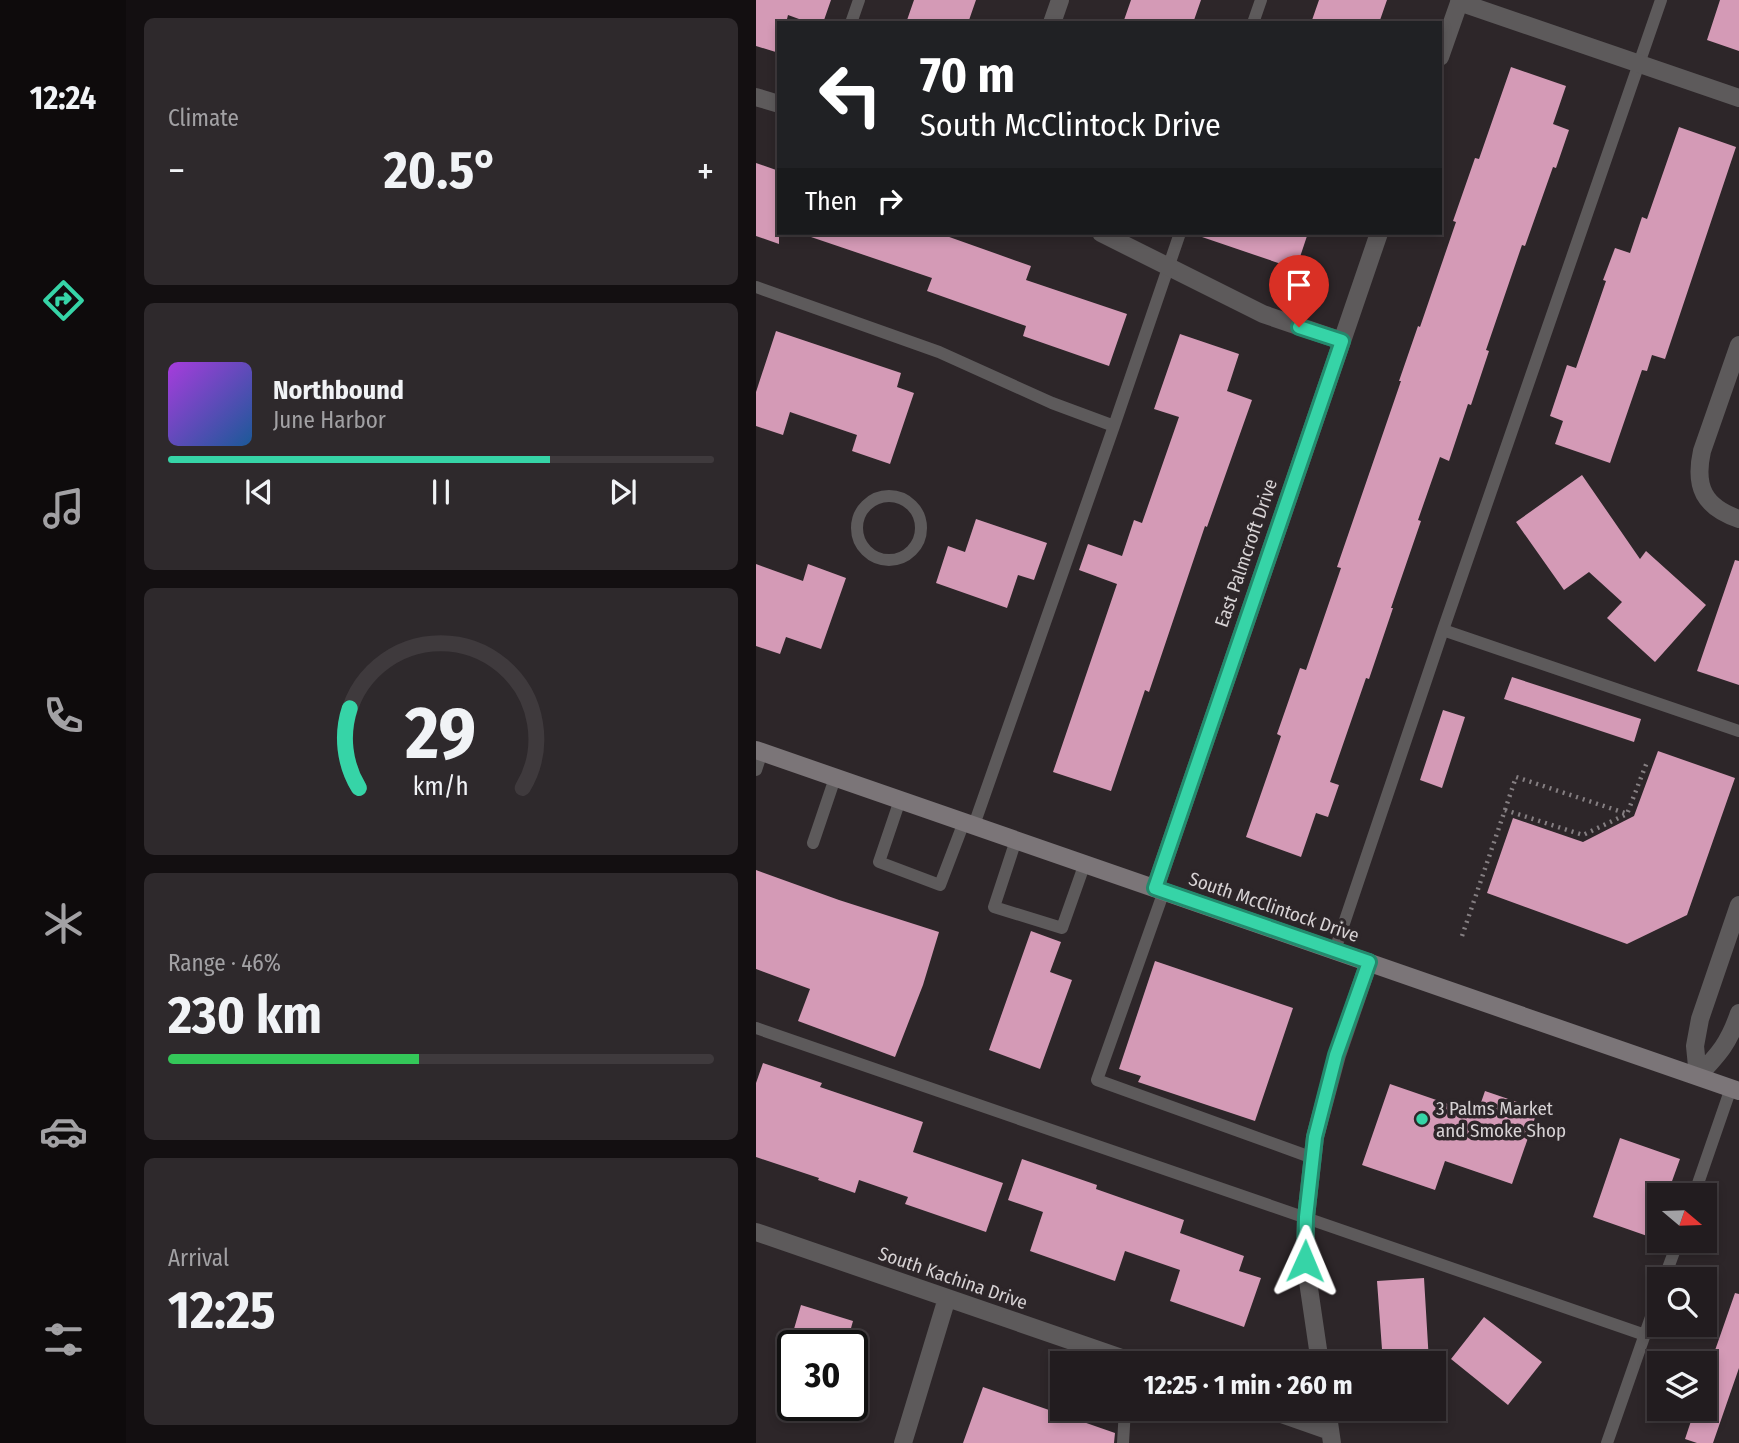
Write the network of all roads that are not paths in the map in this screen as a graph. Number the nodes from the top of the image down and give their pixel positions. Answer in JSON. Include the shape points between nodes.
{"nodes":[{"id":1,"x":859,"y":0,"type":"edge"},
{"id":2,"x":1060,"y":0,"type":"edge"},
{"id":3,"x":1261,"y":0,"type":"edge"},
{"id":4,"x":1661,"y":0,"type":"edge"},
{"id":5,"x":1460,"y":1,"type":"edge"},
{"id":6,"x":852,"y":21,"type":"edge"},
{"id":7,"x":1053,"y":21,"type":"edge"},
{"id":8,"x":1254,"y":21,"type":"edge"},
{"id":9,"x":1442,"y":51,"type":"edge"},
{"id":10,"x":1639,"y":63,"type":"junction"},
{"id":11,"x":756,"y":97,"type":"edge"},
{"id":12,"x":1739,"y":98,"type":"edge"},
{"id":13,"x":777,"y":103,"type":"edge"},
{"id":14,"x":1105,"y":235,"type":"edge"},
{"id":15,"x":1179,"y":235,"type":"edge"},
{"id":16,"x":1379,"y":235,"type":"edge"},
{"id":17,"x":1168,"y":267,"type":"junction"},
{"id":18,"x":756,"y":287,"type":"edge"},
{"id":19,"x":1342,"y":341,"type":"junction"},
{"id":20,"x":1739,"y":345,"type":"edge"},
{"id":21,"x":1114,"y":426,"type":"junction"},
{"id":22,"x":1739,"y":519,"type":"edge"},
{"id":23,"x":919,"y":540,"type":"joint"},
{"id":24,"x":1443,"y":630,"type":"junction"},
{"id":25,"x":1739,"y":731,"type":"edge"},
{"id":26,"x":759,"y":751,"type":"edge"},
{"id":27,"x":756,"y":770,"type":"edge"},
{"id":28,"x":835,"y":778,"type":"junction"},
{"id":29,"x":900,"y":800,"type":"junction"},
{"id":30,"x":969,"y":823,"type":"junction"},
{"id":31,"x":1016,"y":840,"type":"junction"},
{"id":32,"x":813,"y":843,"type":"dead end"},
{"id":33,"x":1085,"y":863,"type":"junction"},
{"id":34,"x":1160,"y":889,"type":"junction"},
{"id":35,"x":1739,"y":905,"type":"edge"},
{"id":36,"x":1335,"y":950,"type":"junction"},
{"id":37,"x":1369,"y":962,"type":"junction"},
{"id":38,"x":1739,"y":1013,"type":"edge"},
{"id":39,"x":756,"y":1028,"type":"edge"},
{"id":40,"x":1698,"y":1076,"type":"junction"},
{"id":41,"x":1735,"y":1089,"type":"edge"},
{"id":42,"x":1313,"y":1158,"type":"junction"},
{"id":43,"x":1699,"y":1183,"type":"edge"},
{"id":44,"x":1306,"y":1217,"type":"junction"},
{"id":45,"x":756,"y":1232,"type":"edge"},
{"id":46,"x":947,"y":1298,"type":"junction"},
{"id":47,"x":1647,"y":1329,"type":"edge"},
{"id":48,"x":1645,"y":1335,"type":"junction"},
{"id":49,"x":1099,"y":1351,"type":"edge"},
{"id":50,"x":1318,"y":1351,"type":"edge"},
{"id":51,"x":1124,"y":1421,"type":"edge"},
{"id":52,"x":1294,"y":1421,"type":"edge"},
{"id":53,"x":1331,"y":1437,"type":"edge"},
{"id":54,"x":903,"y":1443,"type":"edge"},
{"id":55,"x":1123,"y":1443,"type":"edge"},
{"id":56,"x":1607,"y":1443,"type":"edge"}],
"edges":[{"from":1,"to":6,"type":"lane"},
{"from":2,"to":7,"type":"street"},
{"from":3,"to":8,"type":"lane"},
{"from":4,"to":10,"type":"lane"},
{"from":5,"to":9,"type":"street"},
{"from":5,"to":10,"type":"street"},
{"from":10,"to":12,"type":"street"},
{"from":10,"to":24,"type":"lane"},
{"from":11,"to":13,"type":"street"},
{"from":14,"to":17,"type":"street"},
{"from":15,"to":17,"type":"lane"},
{"from":16,"to":19,"type":"street","name":"East Palmcroft Drive"},
{"from":17,"to":19,"type":"street","via":[[1263,314]]},
{"from":17,"to":21,"type":"lane"},
{"from":18,"to":21,"type":"lane","via":[[939,352]]},
{"from":19,"to":34,"type":"street","name":"East Palmcroft Drive"},
{"from":20,"to":22,"type":"street","via":[[1699,464],[1702,491],[1709,502]]},
{"from":21,"to":30,"type":"lane"},
{"from":23,"to":23,"type":"lane","via":[[918,516],[901,499],[876,499],[859,517],[860,541],[877,558],[902,558]]},
{"from":24,"to":25,"type":"lane"},
{"from":24,"to":36,"type":"lane"},
{"from":26,"to":27,"type":"lane"},
{"from":26,"to":28,"type":"main road","name":"South McClintock Drive"},
{"from":28,"to":29,"type":"main road","name":"South McClintock Drive"},
{"from":28,"to":32,"type":"lane"},
{"from":29,"to":30,"type":"main road","name":"South McClintock Drive"},
{"from":29,"to":30,"type":"lane","via":[[878,862],[940,885]]},
{"from":30,"to":31,"type":"main road","name":"South McClintock Drive"},
{"from":31,"to":33,"type":"main road","name":"South McClintock Drive"},
{"from":31,"to":33,"type":"lane","via":[[994,907],[1062,929]]},
{"from":33,"to":34,"type":"main road","name":"South McClintock Drive"},
{"from":34,"to":36,"type":"main road","name":"South McClintock Drive"},
{"from":34,"to":42,"type":"lane","via":[[1097,1080]]},
{"from":35,"to":40,"type":"street","via":[[1700,1019],[1695,1046]]},
{"from":36,"to":37,"type":"main road","name":"South McClintock Drive"},
{"from":37,"to":40,"type":"main road","name":"South McClintock Drive"},
{"from":37,"to":42,"type":"street","via":[[1336,1055]]},
{"from":38,"to":40,"type":"street","via":[[1719,1054]]},
{"from":39,"to":44,"type":"lane"},
{"from":40,"to":41,"type":"main road","name":"South McClintock Drive"},
{"from":41,"to":43,"type":"lane"},
{"from":42,"to":44,"type":"street"},
{"from":44,"to":48,"type":"lane"},
{"from":44,"to":50,"type":"street","via":[[1305,1261]]},
{"from":45,"to":46,"type":"street","name":"South Kachina Drive"},
{"from":46,"to":49,"type":"street","name":"South Kachina Drive"},
{"from":46,"to":54,"type":"street"},
{"from":47,"to":48,"type":"lane"},
{"from":48,"to":56,"type":"lane"},
{"from":51,"to":55,"type":"lane"},
{"from":52,"to":53,"type":"street"}]}
